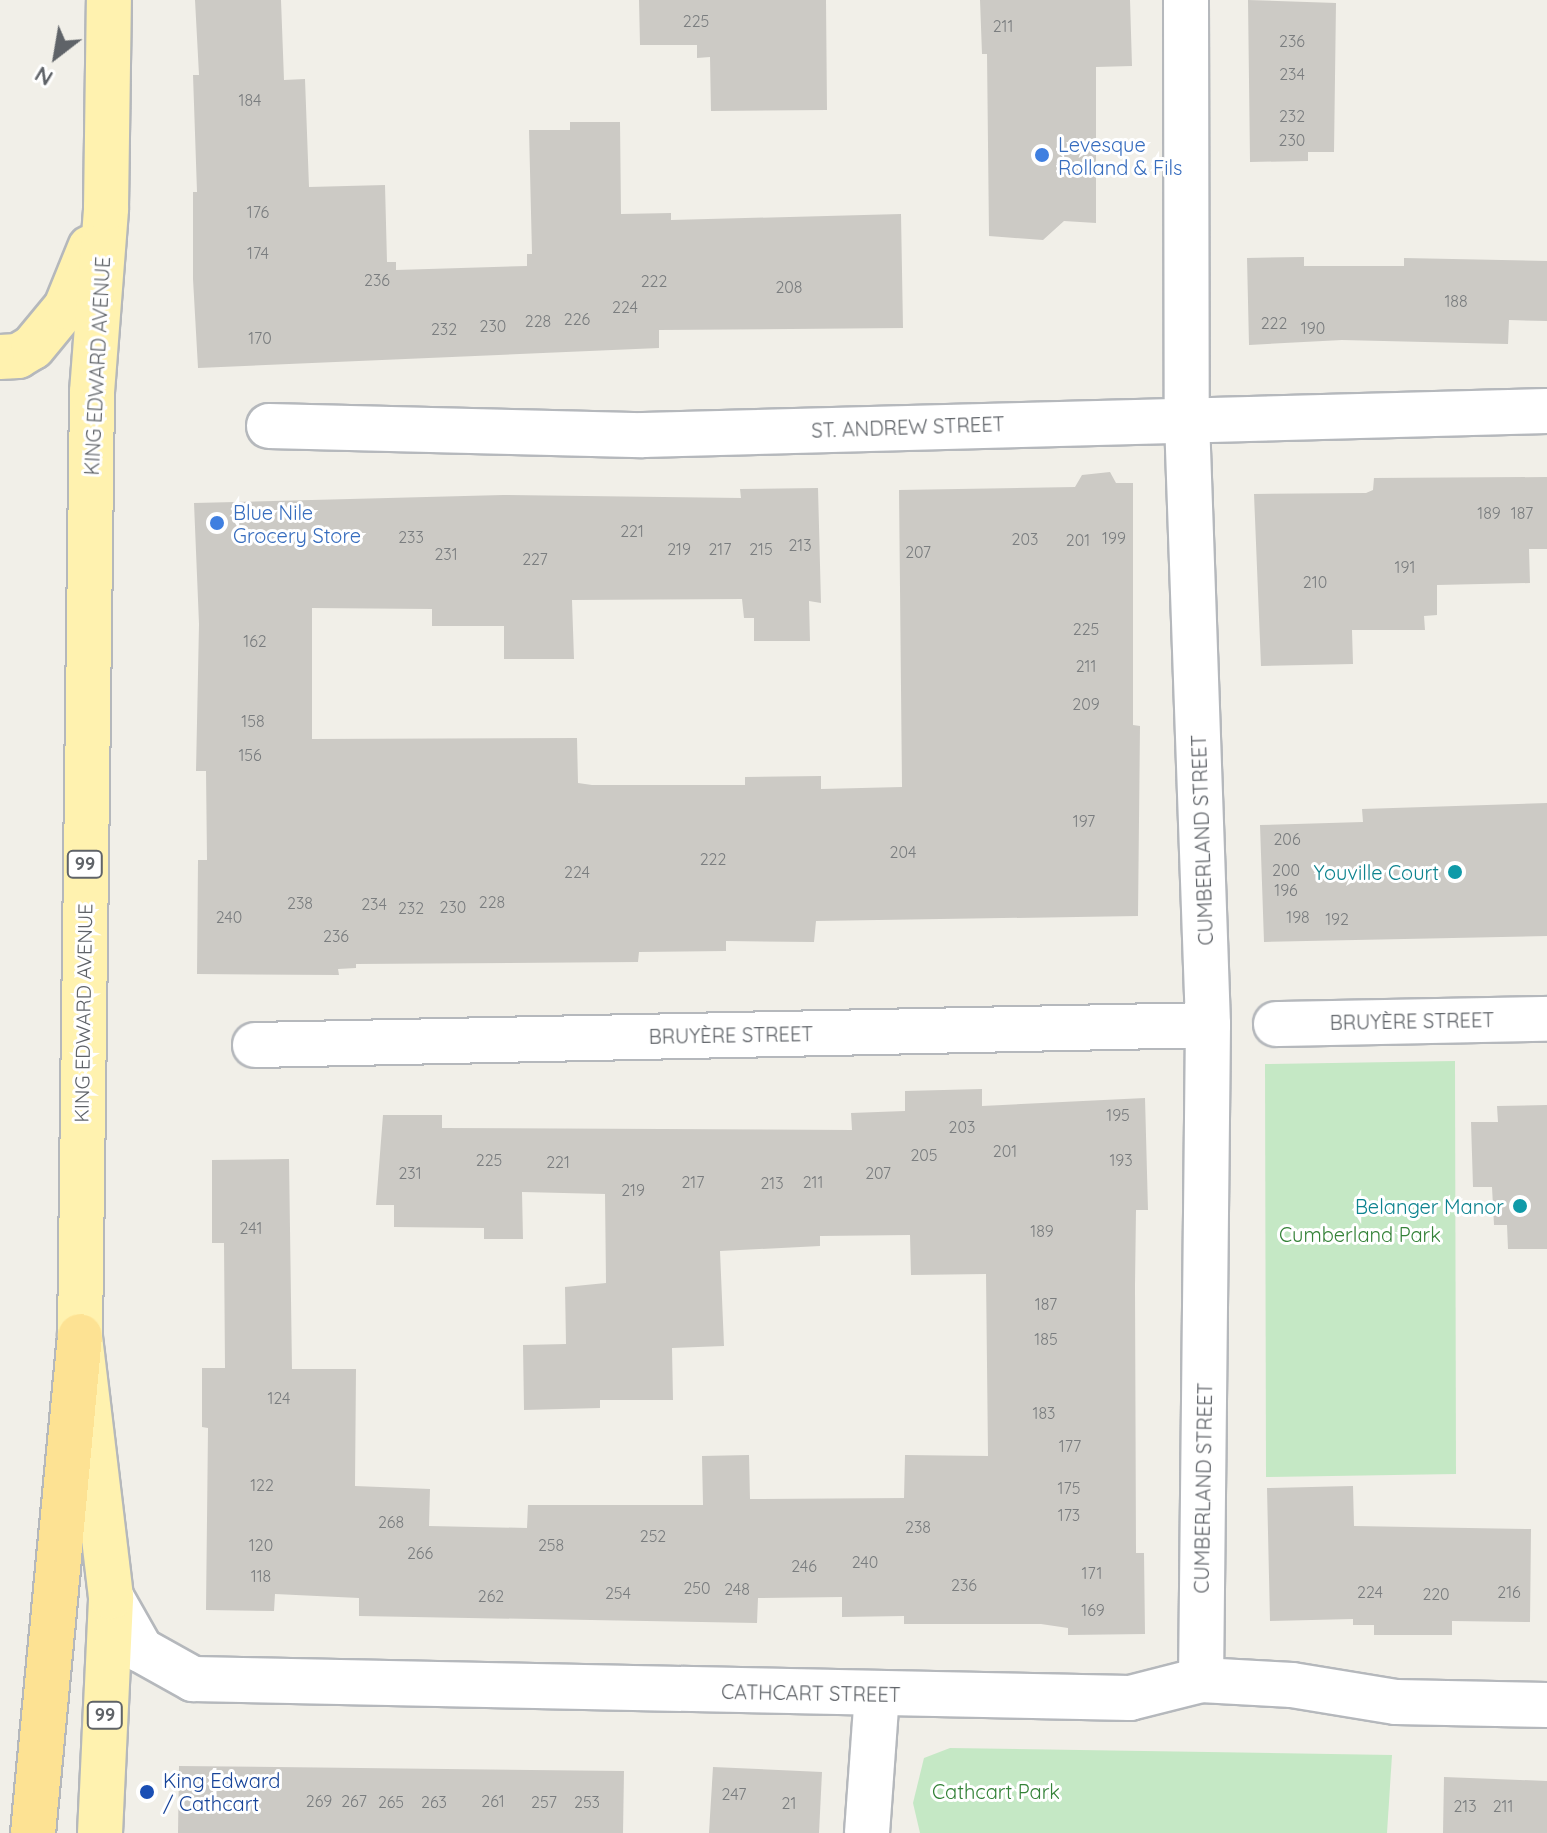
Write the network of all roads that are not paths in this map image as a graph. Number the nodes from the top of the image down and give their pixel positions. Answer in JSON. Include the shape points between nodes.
{"nodes":[{"id":1,"x":109,"y":0,"type":"edge"},
{"id":2,"x":1186,"y":0,"type":"edge"},
{"id":3,"x":106,"y":208,"type":"junction"},
{"id":4,"x":0,"y":357,"type":"edge"},
{"id":5,"x":1547,"y":411,"type":"edge"},
{"id":6,"x":1187,"y":420,"type":"junction"},
{"id":7,"x":269,"y":426,"type":"dead end"},
{"id":8,"x":1547,"y":1019,"type":"edge"},
{"id":9,"x":1276,"y":1024,"type":"dead end"},
{"id":10,"x":1208,"y":1025,"type":"junction"},
{"id":11,"x":255,"y":1045,"type":"dead end"},
{"id":12,"x":80,"y":1336,"type":"junction"},
{"id":13,"x":111,"y":1597,"type":"junction"},
{"id":14,"x":1201,"y":1680,"type":"junction"},
{"id":15,"x":877,"y":1695,"type":"junction"},
{"id":16,"x":1547,"y":1705,"type":"edge"},
{"id":17,"x":33,"y":1833,"type":"edge"},
{"id":18,"x":100,"y":1833,"type":"edge"},
{"id":19,"x":867,"y":1833,"type":"edge"}],
"edges":[{"from":1,"to":3,"type":"main road","name":"KING EDWARD AVENUE","number":"99"},
{"from":2,"to":6,"type":"street","name":"CUMBERLAND STREET"},
{"from":3,"to":4,"type":"main road","via":[[66,307],[33,347],[18,356]]},
{"from":3,"to":12,"type":"main road","name":"KING EDWARD AVENUE","number":"99","via":[[92,392]]},
{"from":5,"to":6,"type":"street","name":"ST. ANDREW STREET"},
{"from":6,"to":7,"type":"street","name":"ST. ANDREW STREET","via":[[643,435]]},
{"from":6,"to":10,"type":"street","name":"CUMBERLAND STREET"},
{"from":8,"to":9,"type":"street","name":"BRUYÈRE STREET"},
{"from":10,"to":11,"type":"street","name":"BRUYÈRE STREET"},
{"from":10,"to":14,"type":"street","name":"CUMBERLAND STREET"},
{"from":12,"to":13,"type":"main road","name":"KING EDWARD AVENUE","number":"99"},
{"from":12,"to":17,"type":"highway"},
{"from":13,"to":15,"type":"street","name":"CATHCART STREET","via":[[141,1650],[193,1679]]},
{"from":13,"to":18,"type":"main road","name":"KING EDWARD AVENUE","number":"99"},
{"from":14,"to":15,"type":"street","name":"CATHCART STREET","via":[[1130,1698]]},
{"from":14,"to":16,"type":"street","name":"CATHCART STREET","via":[[1292,1685],[1396,1702]]},
{"from":15,"to":19,"type":"street"}]}
